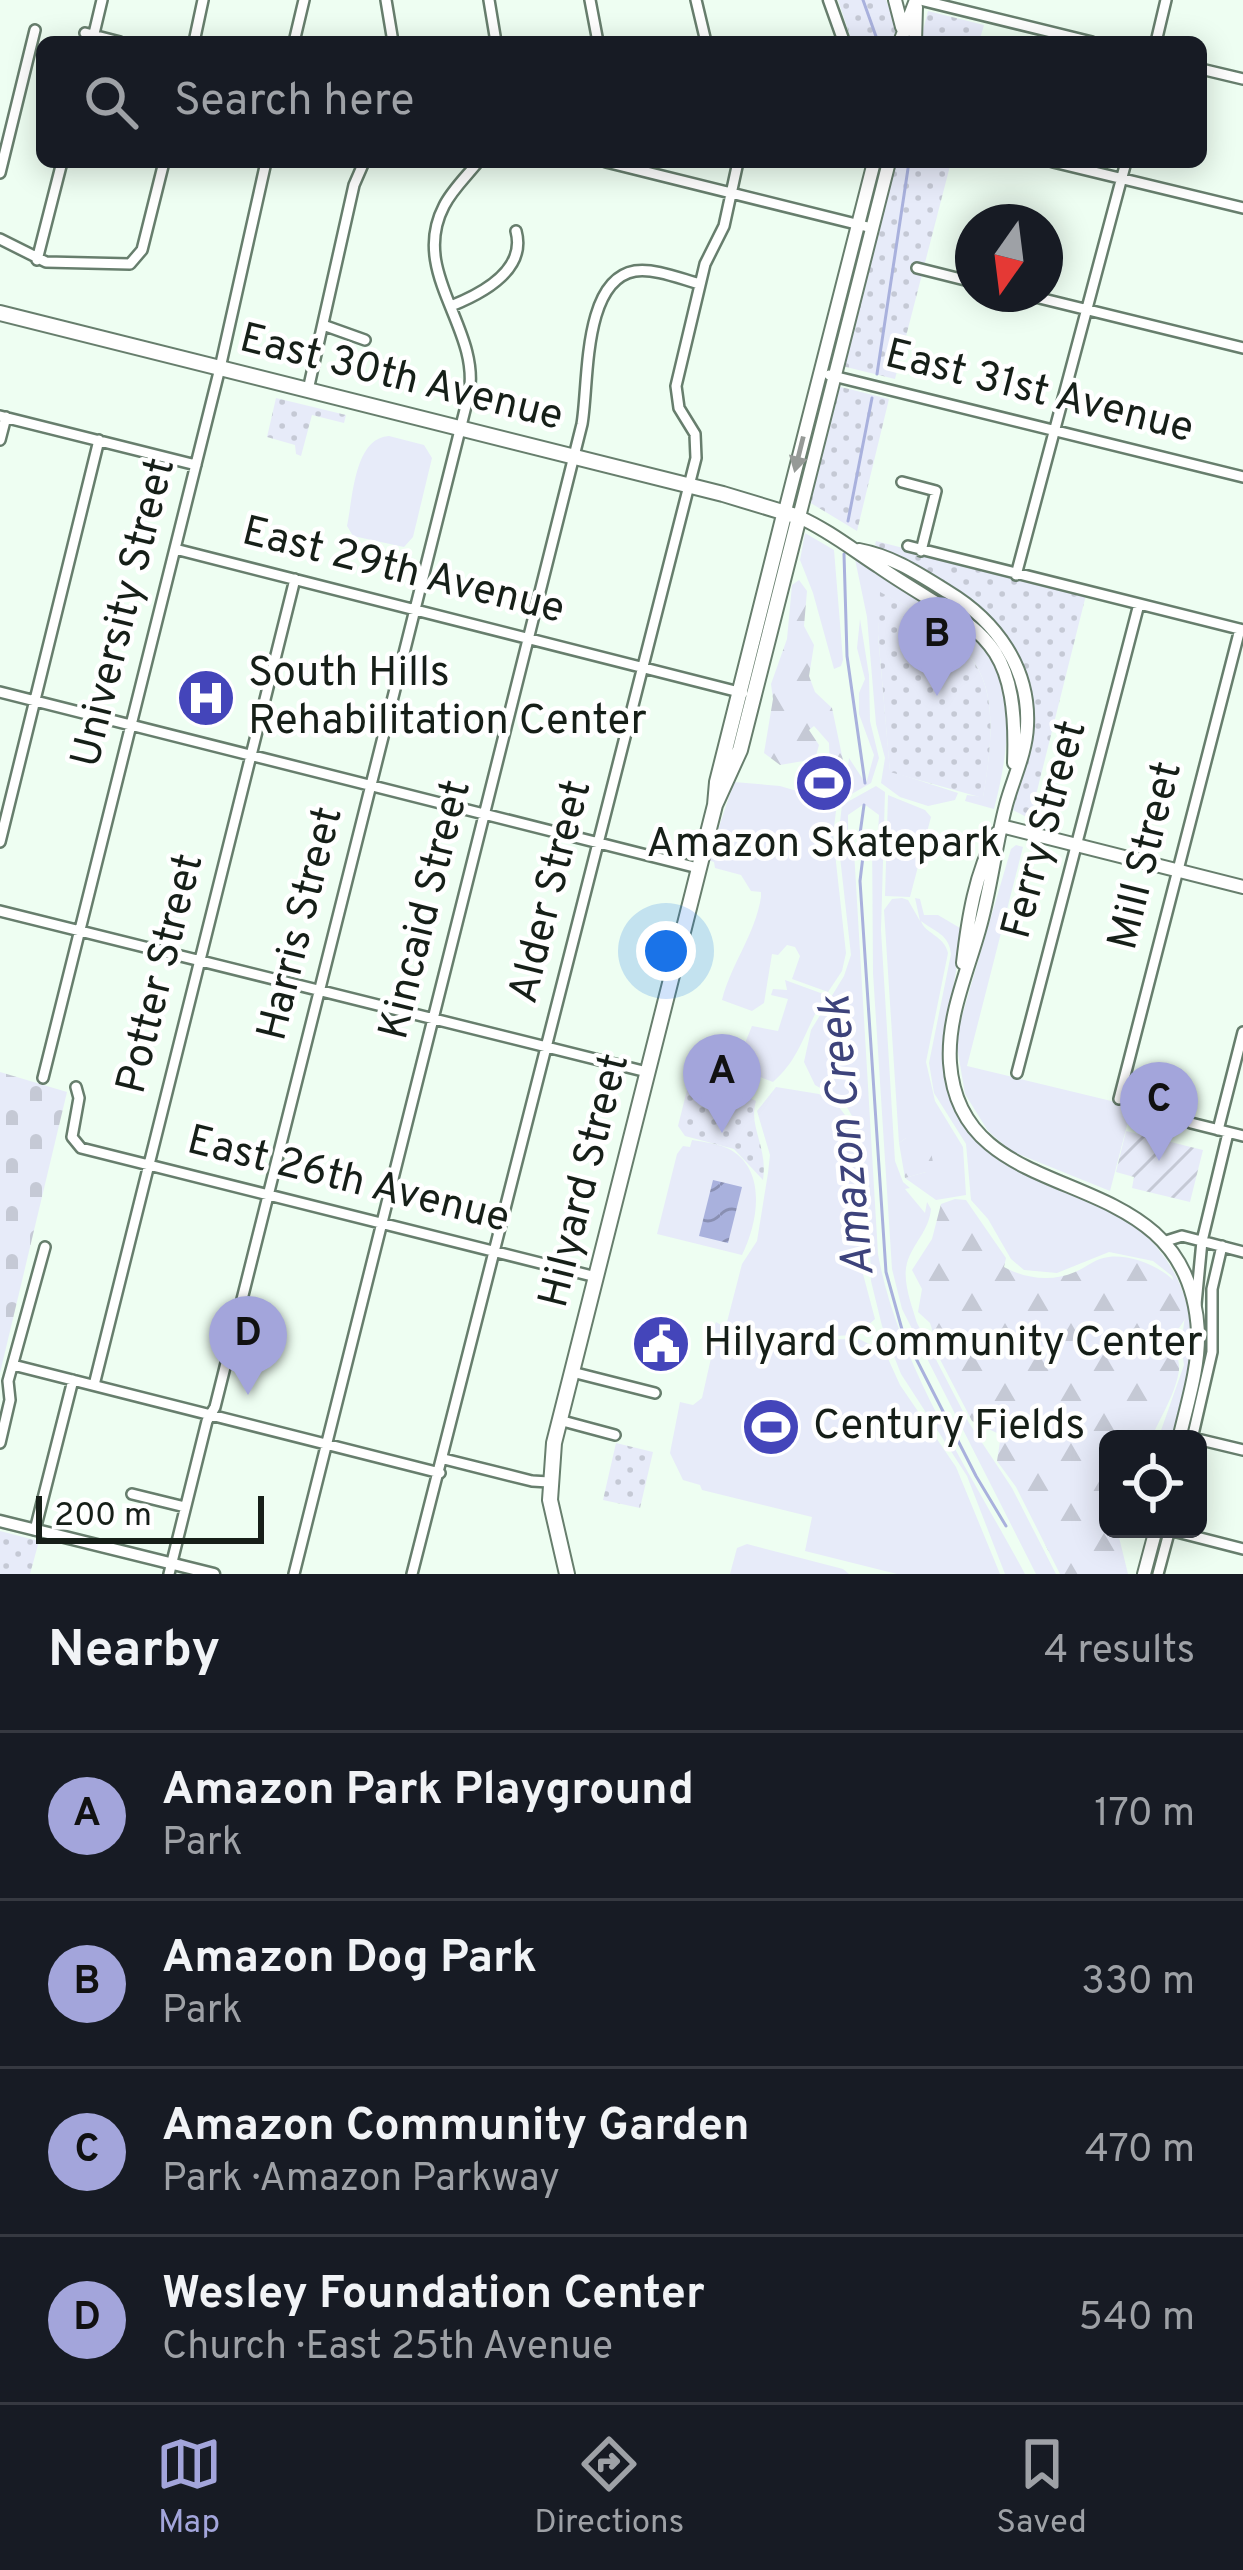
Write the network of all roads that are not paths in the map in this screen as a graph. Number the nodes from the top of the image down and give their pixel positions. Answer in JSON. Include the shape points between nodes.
{"nodes":[{"id":1,"x":102,"y":0,"type":"edge"},
{"id":2,"x":203,"y":0,"type":"edge"},
{"id":3,"x":304,"y":0,"type":"edge"},
{"id":4,"x":386,"y":0,"type":"edge"},
{"id":5,"x":489,"y":0,"type":"edge"},
{"id":6,"x":590,"y":0,"type":"edge"},
{"id":7,"x":696,"y":0,"type":"edge"},
{"id":8,"x":829,"y":0,"type":"edge"},
{"id":9,"x":895,"y":0,"type":"edge"},
{"id":10,"x":918,"y":0,"type":"edge"},
{"id":11,"x":1166,"y":0,"type":"edge"},
{"id":12,"x":35,"y":31,"type":"dead end"},
{"id":13,"x":90,"y":36,"type":"edge"},
{"id":14,"x":195,"y":36,"type":"edge"},
{"id":15,"x":295,"y":36,"type":"edge"},
{"id":16,"x":392,"y":36,"type":"edge"},
{"id":17,"x":495,"y":36,"type":"edge"},
{"id":18,"x":597,"y":36,"type":"edge"},
{"id":19,"x":705,"y":36,"type":"edge"},
{"id":20,"x":842,"y":36,"type":"edge"},
{"id":21,"x":901,"y":36,"type":"edge"},
{"id":22,"x":901,"y":36,"type":"edge"},
{"id":23,"x":915,"y":36,"type":"edge"},
{"id":24,"x":1066,"y":36,"type":"edge"},
{"id":25,"x":1157,"y":36,"type":"edge"},
{"id":26,"x":1207,"y":70,"type":"edge"},
{"id":27,"x":1243,"y":79,"type":"edge"},
{"id":28,"x":60,"y":168,"type":"edge"},
{"id":29,"x":162,"y":168,"type":"edge"},
{"id":30,"x":265,"y":168,"type":"edge"},
{"id":31,"x":361,"y":168,"type":"edge"},
{"id":32,"x":473,"y":168,"type":"edge"},
{"id":33,"x":630,"y":168,"type":"edge"},
{"id":34,"x":737,"y":168,"type":"edge"},
{"id":35,"x":873,"y":168,"type":"edge"},
{"id":36,"x":887,"y":168,"type":"edge"},
{"id":37,"x":1077,"y":168,"type":"edge"},
{"id":38,"x":1124,"y":168,"type":"edge"},
{"id":39,"x":0,"y":173,"type":"edge"},
{"id":40,"x":1121,"y":179,"type":"junction"},
{"id":41,"x":732,"y":193,"type":"junction"},
{"id":42,"x":1243,"y":208,"type":"edge"},
{"id":43,"x":865,"y":226,"type":"junction"},
{"id":44,"x":516,"y":231,"type":"dead end"},
{"id":45,"x":0,"y":239,"type":"edge"},
{"id":46,"x":37,"y":260,"type":"junction"},
{"id":47,"x":917,"y":268,"type":"dead end"},
{"id":48,"x":955,"y":278,"type":"edge"},
{"id":49,"x":700,"y":284,"type":"junction"},
{"id":50,"x":1063,"y":304,"type":"edge"},
{"id":51,"x":451,"y":306,"type":"junction"},
{"id":52,"x":1088,"y":310,"type":"junction"},
{"id":53,"x":0,"y":313,"type":"edge"},
{"id":54,"x":323,"y":325,"type":"junction"},
{"id":55,"x":365,"y":340,"type":"dead end"},
{"id":56,"x":1243,"y":348,"type":"edge"},
{"id":57,"x":220,"y":368,"type":"junction"},
{"id":58,"x":820,"y":372,"type":"junction"},
{"id":59,"x":835,"y":376,"type":"junction"},
{"id":60,"x":308,"y":390,"type":"junction"},
{"id":61,"x":3,"y":416,"type":"edge"},
{"id":62,"x":460,"y":428,"type":"junction"},
{"id":63,"x":1055,"y":431,"type":"junction"},
{"id":64,"x":0,"y":440,"type":"edge"},
{"id":65,"x":99,"y":440,"type":"junction"},
{"id":66,"x":574,"y":457,"type":"junction"},
{"id":67,"x":196,"y":465,"type":"junction"},
{"id":68,"x":1243,"y":477,"type":"edge"},
{"id":69,"x":902,"y":482,"type":"dead end"},
{"id":70,"x":689,"y":485,"type":"junction"},
{"id":71,"x":792,"y":514,"type":"junction"},
{"id":72,"x":908,"y":546,"type":"dead end"},
{"id":73,"x":175,"y":548,"type":"junction"},
{"id":74,"x":921,"y":550,"type":"junction"},
{"id":75,"x":1016,"y":574,"type":"junction"},
{"id":76,"x":295,"y":579,"type":"junction"},
{"id":77,"x":1139,"y":604,"type":"junction"},
{"id":78,"x":415,"y":609,"type":"junction"},
{"id":79,"x":1241,"y":630,"type":"edge"},
{"id":80,"x":529,"y":638,"type":"junction"},
{"id":81,"x":643,"y":667,"type":"junction"},
{"id":82,"x":0,"y":692,"type":"edge"},
{"id":83,"x":747,"y":694,"type":"junction"},
{"id":84,"x":35,"y":700,"type":"junction"},
{"id":85,"x":132,"y":726,"type":"junction"},
{"id":86,"x":250,"y":756,"type":"junction"},
{"id":87,"x":370,"y":786,"type":"junction"},
{"id":88,"x":485,"y":815,"type":"junction"},
{"id":89,"x":1001,"y":826,"type":"junction"},
{"id":90,"x":0,"y":842,"type":"edge"},
{"id":91,"x":598,"y":843,"type":"junction"},
{"id":92,"x":1076,"y":846,"type":"junction"},
{"id":93,"x":698,"y":868,"type":"junction"},
{"id":94,"x":1177,"y":871,"type":"junction"},
{"id":95,"x":1243,"y":886,"type":"edge"},
{"id":96,"x":0,"y":910,"type":"edge"},
{"id":97,"x":80,"y":930,"type":"junction"},
{"id":98,"x":200,"y":960,"type":"junction"},
{"id":99,"x":319,"y":990,"type":"junction"},
{"id":100,"x":434,"y":1019,"type":"junction"},
{"id":101,"x":1243,"y":1032,"type":"edge"},
{"id":102,"x":547,"y":1047,"type":"junction"},
{"id":103,"x":647,"y":1072,"type":"junction"},
{"id":104,"x":1017,"y":1073,"type":"dead end"},
{"id":105,"x":44,"y":1078,"type":"dead end"},
{"id":106,"x":76,"y":1087,"type":"dead end"},
{"id":107,"x":1119,"y":1099,"type":"dead end"},
{"id":108,"x":1191,"y":1124,"type":"dead end"},
{"id":109,"x":1223,"y":1131,"type":"junction"},
{"id":110,"x":1243,"y":1136,"type":"edge"},
{"id":111,"x":148,"y":1166,"type":"junction"},
{"id":112,"x":268,"y":1195,"type":"junction"},
{"id":113,"x":383,"y":1223,"type":"junction"},
{"id":114,"x":1202,"y":1241,"type":"junction"},
{"id":115,"x":1162,"y":1242,"type":"junction"},
{"id":116,"x":1222,"y":1246,"type":"junction"},
{"id":117,"x":45,"y":1247,"type":"dead end"},
{"id":118,"x":496,"y":1252,"type":"junction"},
{"id":119,"x":1243,"y":1252,"type":"edge"},
{"id":120,"x":596,"y":1277,"type":"junction"},
{"id":121,"x":1196,"y":1316,"type":"junction"},
{"id":122,"x":13,"y":1366,"type":"junction"},
{"id":123,"x":572,"y":1372,"type":"junction"},
{"id":124,"x":73,"y":1380,"type":"junction"},
{"id":125,"x":4,"y":1382,"type":"edge"},
{"id":126,"x":94,"y":1385,"type":"junction"},
{"id":127,"x":655,"y":1393,"type":"dead end"},
{"id":128,"x":211,"y":1414,"type":"junction"},
{"id":129,"x":560,"y":1420,"type":"junction"},
{"id":130,"x":1180,"y":1430,"type":"edge"},
{"id":131,"x":1194,"y":1430,"type":"edge"},
{"id":132,"x":615,"y":1435,"type":"dead end"},
{"id":133,"x":0,"y":1442,"type":"edge"},
{"id":134,"x":1207,"y":1442,"type":"edge"},
{"id":135,"x":327,"y":1444,"type":"junction"},
{"id":136,"x":1243,"y":1450,"type":"edge"},
{"id":137,"x":444,"y":1459,"type":"junction"},
{"id":138,"x":440,"y":1473,"type":"junction"},
{"id":139,"x":549,"y":1482,"type":"junction"},
{"id":140,"x":132,"y":1494,"type":"dead end"},
{"id":141,"x":185,"y":1507,"type":"junction"},
{"id":142,"x":0,"y":1521,"type":"edge"},
{"id":143,"x":35,"y":1530,"type":"junction"},
{"id":144,"x":1154,"y":1538,"type":"edge"},
{"id":145,"x":1168,"y":1538,"type":"edge"},
{"id":146,"x":1201,"y":1538,"type":"edge"},
{"id":147,"x":1243,"y":1549,"type":"edge"},
{"id":148,"x":170,"y":1569,"type":"edge"},
{"id":149,"x":214,"y":1574,"type":"edge"},
{"id":150,"x":294,"y":1574,"type":"edge"},
{"id":151,"x":412,"y":1574,"type":"edge"},
{"id":152,"x":567,"y":1574,"type":"edge"},
{"id":153,"x":1144,"y":1574,"type":"edge"},
{"id":154,"x":1158,"y":1574,"type":"edge"}],
"edges":[{"from":1,"to":13,"type":"street"},
{"from":2,"to":14,"type":"street"},
{"from":3,"to":15,"type":"street"},
{"from":4,"to":16,"type":"street"},
{"from":5,"to":17,"type":"street"},
{"from":6,"to":18,"type":"street"},
{"from":7,"to":19,"type":"street"},
{"from":8,"to":20,"type":"street"},
{"from":9,"to":21,"type":"main road"},
{"from":10,"to":22,"type":"main road"},
{"from":10,"to":23,"type":"main road"},
{"from":10,"to":24,"type":"street"},
{"from":11,"to":25,"type":"street"},
{"from":12,"to":39,"type":"street"},
{"from":26,"to":27,"type":"street"},
{"from":28,"to":46,"type":"street"},
{"from":29,"to":46,"type":"street","via":[[137,259]]},
{"from":30,"to":57,"type":"street","name":"University Street"},
{"from":31,"to":54,"type":"street"},
{"from":32,"to":51,"type":"street","name":"Harris Street","via":[[436,225],[434,260]]},
{"from":33,"to":41,"type":"street"},
{"from":34,"to":41,"type":"street","name":"Alder Street"},
{"from":35,"to":43,"type":"main road","name":"Hilyard Street"},
{"from":36,"to":43,"type":"main road","name":"Hilyard Street"},
{"from":37,"to":40,"type":"street"},
{"from":38,"to":40,"type":"street"},
{"from":40,"to":42,"type":"street"},
{"from":40,"to":52,"type":"street"},
{"from":41,"to":43,"type":"street"},
{"from":41,"to":49,"type":"street","name":"Alder Street"},
{"from":43,"to":58,"type":"main road","name":"Hilyard Street"},
{"from":43,"to":59,"type":"main road","name":"Hilyard Street"},
{"from":44,"to":51,"type":"street","via":[[503,276]]},
{"from":45,"to":46,"type":"street"},
{"from":47,"to":48,"type":"street"},
{"from":49,"to":66,"type":"street","name":"Kincaid Street","via":[[634,271],[606,289]]},
{"from":49,"to":70,"type":"street","name":"Alder Street","via":[[676,386],[698,443]]},
{"from":50,"to":52,"type":"street"},
{"from":51,"to":62,"type":"street","name":"Harris Street","via":[[472,368]]},
{"from":52,"to":56,"type":"street"},
{"from":52,"to":63,"type":"street"},
{"from":53,"to":57,"type":"main road","name":"East 30th Avenue"},
{"from":54,"to":55,"type":"street"},
{"from":54,"to":60,"type":"street"},
{"from":57,"to":60,"type":"main road","name":"East 30th Avenue"},
{"from":57,"to":67,"type":"street","name":"University Street"},
{"from":58,"to":59,"type":"street","name":"East 31st Avenue"},
{"from":58,"to":71,"type":"main road","name":"Hilyard Street","one_way":true},
{"from":59,"to":63,"type":"street","name":"East 31st Avenue"},
{"from":59,"to":71,"type":"main road","name":"Hilyard Street"},
{"from":60,"to":62,"type":"main road","name":"East 30th Avenue"},
{"from":61,"to":64,"type":"street"},
{"from":61,"to":65,"type":"street"},
{"from":62,"to":66,"type":"main road","name":"East 30th Avenue"},
{"from":62,"to":78,"type":"street","name":"Harris Street"},
{"from":63,"to":68,"type":"street","name":"East 31st Avenue"},
{"from":63,"to":75,"type":"street"},
{"from":65,"to":67,"type":"street"},
{"from":65,"to":84,"type":"street"},
{"from":66,"to":70,"type":"main road","name":"East 30th Avenue"},
{"from":66,"to":80,"type":"street","name":"Kincaid Street"},
{"from":67,"to":73,"type":"street","name":"University Street"},
{"from":69,"to":74,"type":"street","via":[[936,491]]},
{"from":70,"to":71,"type":"main road","name":"East 30th Avenue"},
{"from":70,"to":81,"type":"street","name":"Alder Street"},
{"from":71,"to":83,"type":"main road","name":"Hilyard Street"},
{"from":71,"to":89,"type":"main road","via":[[965,619],[990,644],[1014,714],[1014,777]]},
{"from":72,"to":74,"type":"street"},
{"from":73,"to":76,"type":"street","name":"East 29th Avenue"},
{"from":73,"to":85,"type":"street","name":"University Street"},
{"from":74,"to":75,"type":"street"},
{"from":75,"to":77,"type":"street"},
{"from":76,"to":78,"type":"street","name":"East 29th Avenue"},
{"from":76,"to":86,"type":"street","name":"Potter Street"},
{"from":77,"to":79,"type":"street"},
{"from":77,"to":92,"type":"street","name":"Ferry Street"},
{"from":78,"to":80,"type":"street","name":"East 29th Avenue"},
{"from":78,"to":87,"type":"street","name":"Harris Street"},
{"from":79,"to":94,"type":"street","name":"Mill Street"},
{"from":80,"to":81,"type":"street","name":"East 29th Avenue"},
{"from":80,"to":88,"type":"street","name":"Kincaid Street"},
{"from":81,"to":83,"type":"street","name":"East 29th Avenue"},
{"from":81,"to":91,"type":"street","name":"Alder Street"},
{"from":82,"to":84,"type":"street"},
{"from":83,"to":93,"type":"main road","name":"Hilyard Street"},
{"from":84,"to":85,"type":"street"},
{"from":84,"to":90,"type":"street"},
{"from":85,"to":86,"type":"street"},
{"from":85,"to":97,"type":"street","name":"University Street"},
{"from":86,"to":87,"type":"street"},
{"from":86,"to":98,"type":"street","name":"Potter Street"},
{"from":87,"to":88,"type":"street"},
{"from":87,"to":99,"type":"street","name":"Harris Street"},
{"from":88,"to":91,"type":"street"},
{"from":88,"to":100,"type":"street","name":"Kincaid Street"},
{"from":89,"to":92,"type":"main road"},
{"from":89,"to":115,"type":"main road","via":[[951,1030],[950,1071],[962,1108],[1016,1164],[1127,1210]]},
{"from":91,"to":93,"type":"street"},
{"from":91,"to":102,"type":"street","name":"Alder Street"},
{"from":92,"to":94,"type":"main road"},
{"from":92,"to":104,"type":"street","name":"Ferry Street"},
{"from":93,"to":103,"type":"main road","name":"Hilyard Street"},
{"from":94,"to":95,"type":"main road"},
{"from":94,"to":107,"type":"street","name":"Mill Street"},
{"from":96,"to":97,"type":"street"},
{"from":97,"to":98,"type":"street"},
{"from":97,"to":105,"type":"street","name":"University Street"},
{"from":98,"to":99,"type":"street"},
{"from":98,"to":111,"type":"street","name":"Potter Street"},
{"from":99,"to":100,"type":"street"},
{"from":99,"to":112,"type":"street","name":"Harris Street"},
{"from":100,"to":102,"type":"street"},
{"from":100,"to":113,"type":"street","name":"Kincaid Street"},
{"from":101,"to":109,"type":"street"},
{"from":102,"to":103,"type":"street"},
{"from":102,"to":118,"type":"street","name":"Alder Street"},
{"from":103,"to":120,"type":"main road","name":"Hilyard Street"},
{"from":106,"to":111,"type":"street","name":"East 26th Avenue","via":[[74,1144]]},
{"from":108,"to":109,"type":"street"},
{"from":109,"to":110,"type":"street"},
{"from":109,"to":114,"type":"street"},
{"from":111,"to":112,"type":"street","name":"East 26th Avenue"},
{"from":111,"to":126,"type":"street","name":"Potter Street"},
{"from":112,"to":113,"type":"street","name":"East 26th Avenue"},
{"from":112,"to":128,"type":"street","name":"Harris Street"},
{"from":113,"to":118,"type":"street","name":"East 26th Avenue"},
{"from":113,"to":135,"type":"street","name":"Kincaid Street"},
{"from":114,"to":115,"type":"street"},
{"from":114,"to":116,"type":"street"},
{"from":114,"to":121,"type":"street"},
{"from":115,"to":121,"type":"main road"},
{"from":116,"to":119,"type":"street"},
{"from":116,"to":131,"type":"street","via":[[1212,1352]]},
{"from":117,"to":122,"type":"street"},
{"from":118,"to":120,"type":"street","name":"East 26th Avenue"},
{"from":118,"to":137,"type":"street","name":"Alder Street"},
{"from":120,"to":123,"type":"main road","name":"Hilyard Street"},
{"from":121,"to":130,"type":"main road","via":[[1195,1373]]},
{"from":122,"to":124,"type":"street"},
{"from":122,"to":125,"type":"street"},
{"from":123,"to":127,"type":"street"},
{"from":123,"to":129,"type":"main road","name":"Hilyard Street"},
{"from":124,"to":126,"type":"street"},
{"from":124,"to":143,"type":"street"},
{"from":125,"to":133,"type":"street","via":[[10,1400]]},
{"from":126,"to":128,"type":"street"},
{"from":128,"to":135,"type":"street"},
{"from":128,"to":141,"type":"street","name":"Harris Street"},
{"from":129,"to":132,"type":"street"},
{"from":129,"to":139,"type":"main road","name":"Hilyard Street"},
{"from":134,"to":136,"type":"street"},
{"from":135,"to":138,"type":"street"},
{"from":135,"to":150,"type":"street","name":"Kincaid Street"},
{"from":137,"to":138,"type":"street","name":"Alder Street"},
{"from":137,"to":139,"type":"street"},
{"from":138,"to":151,"type":"street","name":"Alder Street"},
{"from":139,"to":152,"type":"main road","name":"Hilyard Street"},
{"from":140,"to":141,"type":"street"},
{"from":141,"to":148,"type":"street","name":"Harris Street"},
{"from":142,"to":143,"type":"street"},
{"from":143,"to":148,"type":"street"},
{"from":144,"to":153,"type":"main road"},
{"from":145,"to":154,"type":"street"},
{"from":146,"to":147,"type":"street"},
{"from":148,"to":149,"type":"street"}]}
